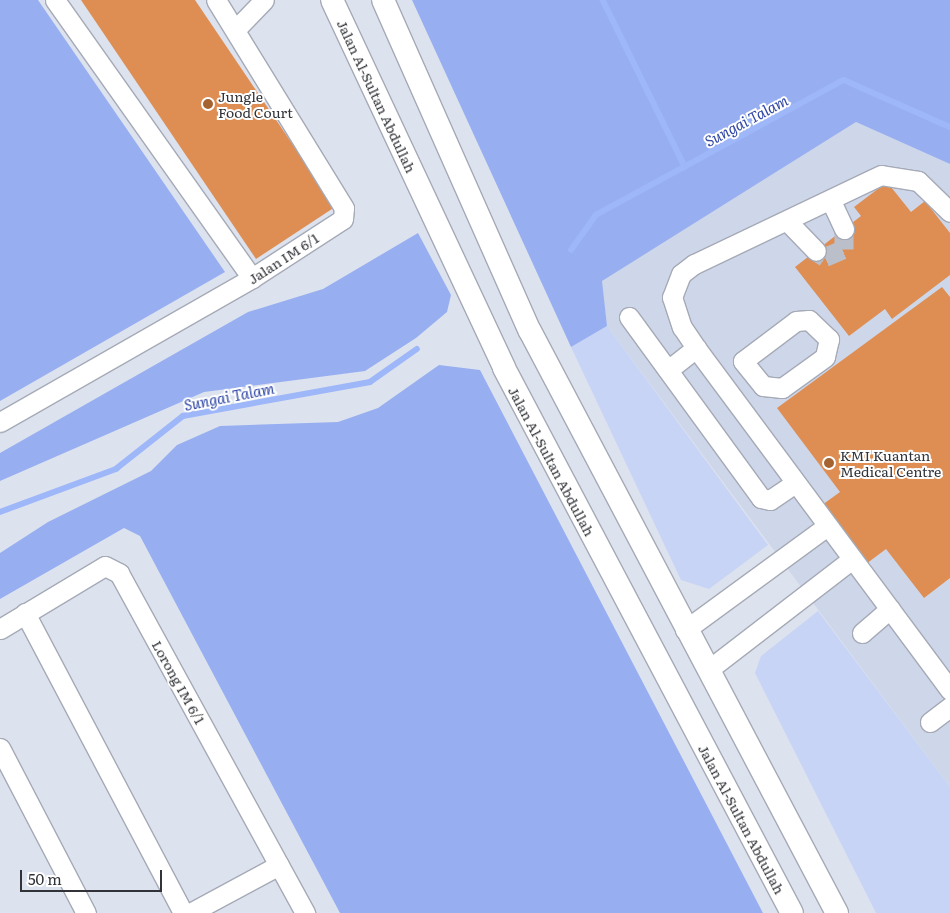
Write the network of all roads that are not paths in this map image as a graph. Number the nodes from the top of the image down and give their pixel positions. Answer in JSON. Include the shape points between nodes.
{"nodes":[{"id":1,"x":55,"y":0,"type":"edge"},
{"id":2,"x":216,"y":0,"type":"edge"},
{"id":3,"x":264,"y":0,"type":"edge"},
{"id":4,"x":383,"y":0,"type":"edge"},
{"id":5,"x":331,"y":2,"type":"edge"},
{"id":6,"x":236,"y":29,"type":"junction"},
{"id":7,"x":830,"y":201,"type":"junction"},
{"id":8,"x":950,"y":212,"type":"edge"},
{"id":9,"x":788,"y":222,"type":"junction"},
{"id":10,"x":844,"y":229,"type":"tunnel mouth"},
{"id":11,"x":816,"y":251,"type":"tunnel mouth"},
{"id":12,"x":252,"y":278,"type":"junction"},
{"id":13,"x":629,"y":317,"type":"dead end"},
{"id":14,"x":696,"y":348,"type":"junction"},
{"id":15,"x":743,"y":361,"type":"dead end"},
{"id":16,"x":668,"y":370,"type":"junction"},
{"id":17,"x":720,"y":378,"type":"junction"},
{"id":18,"x":0,"y":422,"type":"edge"},
{"id":19,"x":795,"y":483,"type":"junction"},
{"id":20,"x":827,"y":526,"type":"junction"},
{"id":21,"x":852,"y":559,"type":"junction"},
{"id":22,"x":890,"y":609,"type":"junction"},
{"id":23,"x":25,"y":613,"type":"junction"},
{"id":24,"x":0,"y":629,"type":"edge"},
{"id":25,"x":685,"y":630,"type":"junction"},
{"id":26,"x":862,"y":633,"type":"dead end"},
{"id":27,"x":708,"y":670,"type":"junction"},
{"id":28,"x":950,"y":690,"type":"edge"},
{"id":29,"x":950,"y":707,"type":"edge"},
{"id":30,"x":930,"y":722,"type":"dead end"},
{"id":31,"x":0,"y":748,"type":"edge"},
{"id":32,"x":279,"y":865,"type":"junction"},
{"id":33,"x":86,"y":913,"type":"edge"},
{"id":34,"x":183,"y":913,"type":"edge"},
{"id":35,"x":190,"y":913,"type":"edge"},
{"id":36,"x":305,"y":913,"type":"edge"},
{"id":37,"x":792,"y":913,"type":"edge"},
{"id":38,"x":837,"y":913,"type":"edge"}],
"edges":[{"from":1,"to":12,"type":"street"},
{"from":2,"to":6,"type":"street","name":"Jalan IM 6/1"},
{"from":3,"to":6,"type":"street"},
{"from":4,"to":25,"type":"main road","via":[[530,331]]},
{"from":5,"to":37,"type":"main road","name":"Jalan Al-Sultan Abdullah","via":[[504,368]]},
{"from":6,"to":12,"type":"street","name":"Jalan IM 6/1","via":[[344,208],[343,219]]},
{"from":7,"to":8,"type":"street","via":[[881,175],[894,175],[918,181]]},
{"from":7,"to":9,"type":"street"},
{"from":7,"to":10,"type":"street"},
{"from":9,"to":11,"type":"street"},
{"from":9,"to":14,"type":"street","via":[[680,274],[672,297],[674,311]]},
{"from":12,"to":18,"type":"street","name":"Jalan IM 6/1"},
{"from":13,"to":16,"type":"street"},
{"from":14,"to":16,"type":"street"},
{"from":14,"to":17,"type":"street"},
{"from":15,"to":17,"type":"street"},
{"from":16,"to":19,"type":"street","via":[[761,498],[770,500]]},
{"from":17,"to":19,"type":"street"},
{"from":19,"to":20,"type":"street"},
{"from":20,"to":21,"type":"street"},
{"from":20,"to":25,"type":"street"},
{"from":21,"to":22,"type":"street"},
{"from":21,"to":27,"type":"street"},
{"from":22,"to":26,"type":"street"},
{"from":22,"to":28,"type":"street"},
{"from":23,"to":24,"type":"street","name":"Lorong IM 6/1"},
{"from":23,"to":32,"type":"street","name":"Lorong IM 6/1","via":[[105,566],[119,573]]},
{"from":23,"to":34,"type":"street"},
{"from":25,"to":27,"type":"main road"},
{"from":27,"to":38,"type":"main road"},
{"from":29,"to":30,"type":"street"},
{"from":31,"to":33,"type":"street"},
{"from":32,"to":35,"type":"street"},
{"from":32,"to":36,"type":"street","name":"Lorong IM 6/1"}]}
